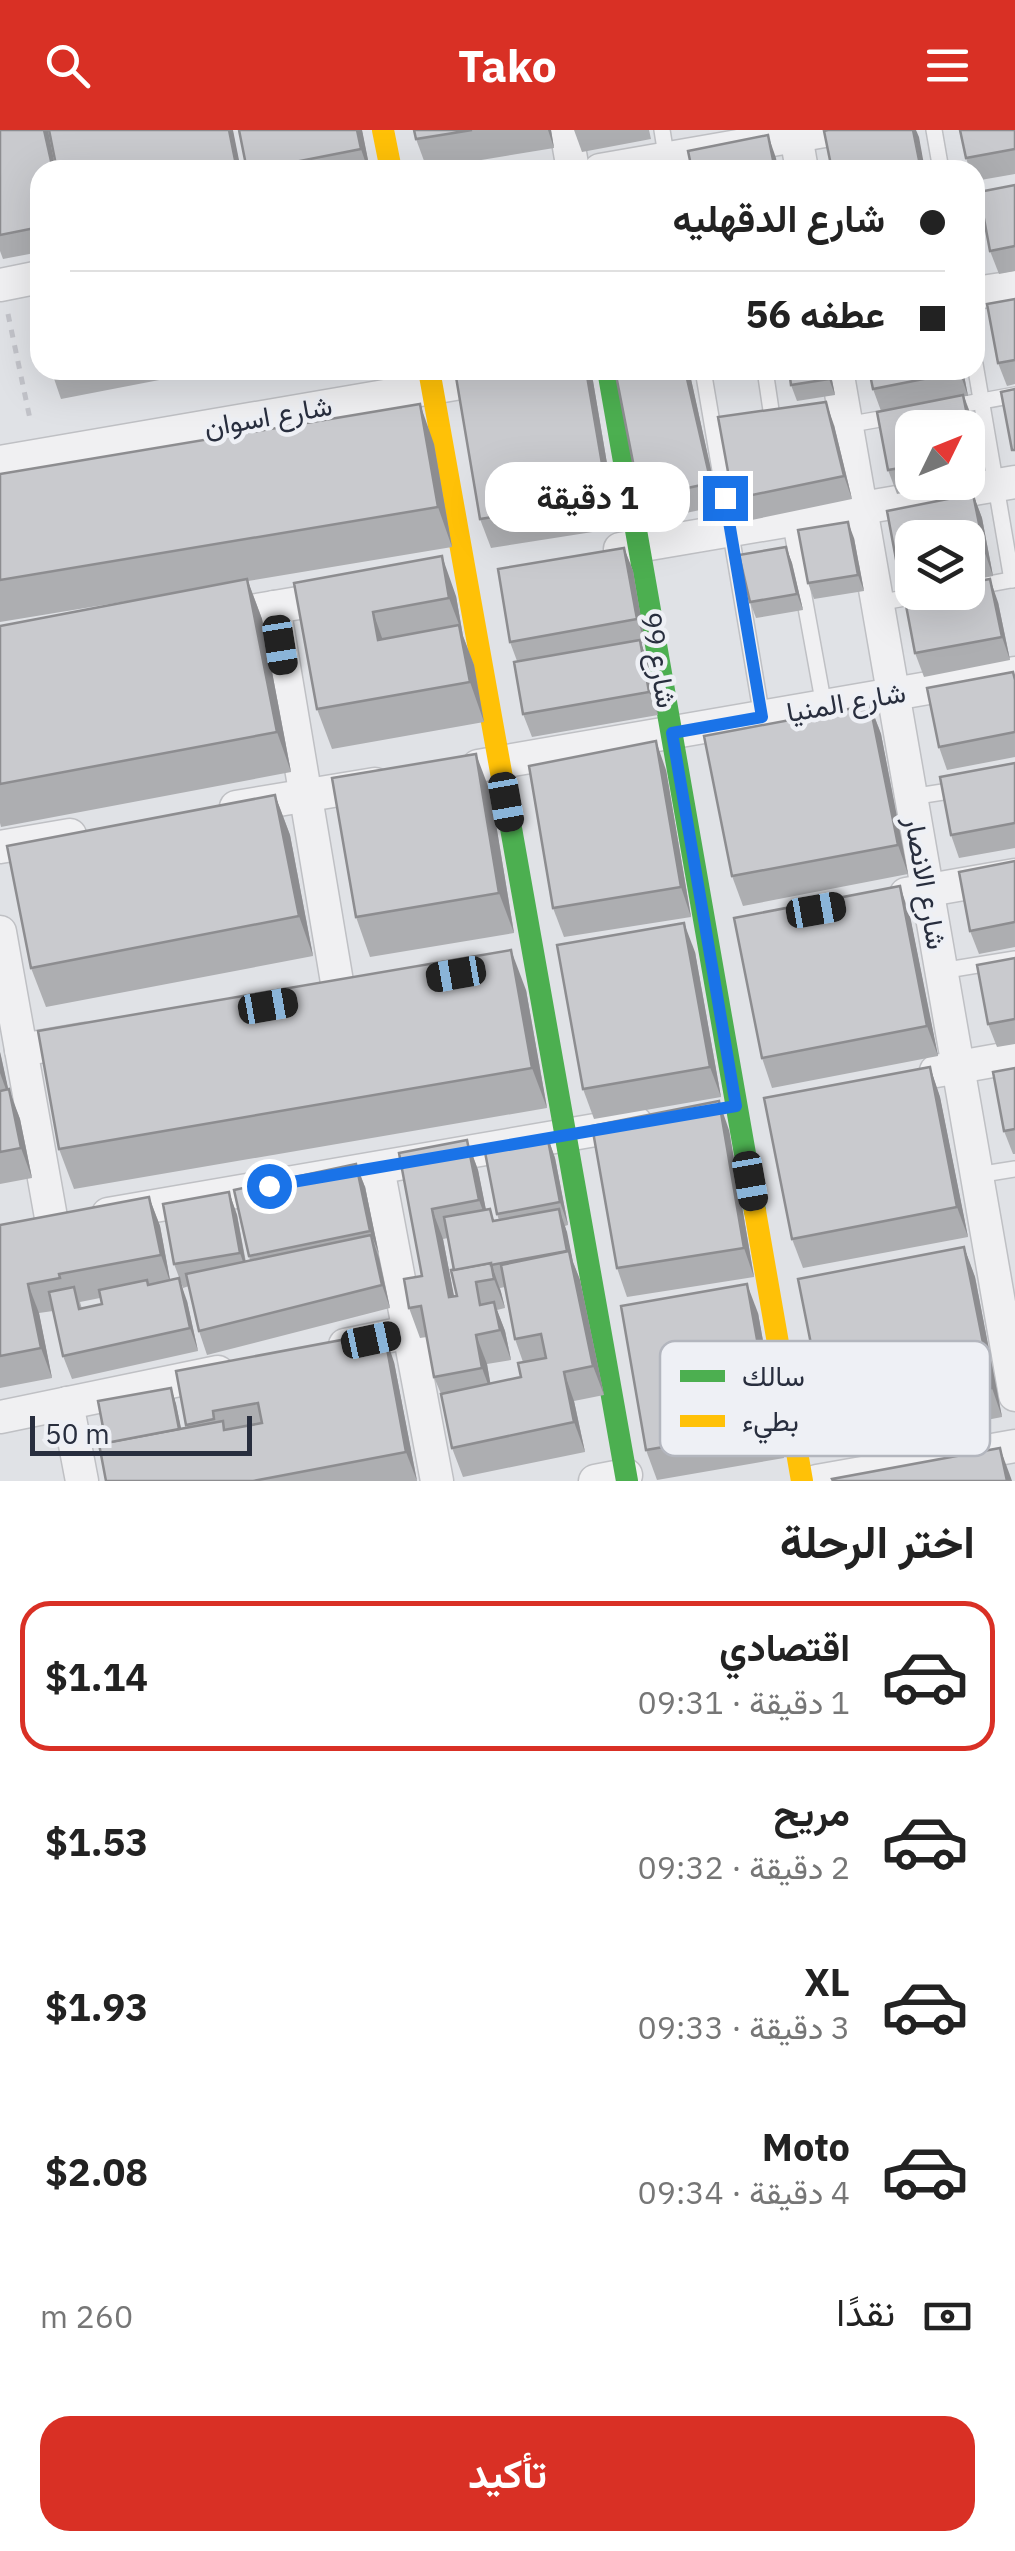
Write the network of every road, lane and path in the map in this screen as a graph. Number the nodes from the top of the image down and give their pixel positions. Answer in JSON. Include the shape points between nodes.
{"nodes":[{"id":1,"x":383,"y":130,"type":"edge"},
{"id":2,"x":566,"y":130,"type":"edge"},
{"id":3,"x":830,"y":130,"type":"edge"},
{"id":4,"x":934,"y":130,"type":"edge"},
{"id":5,"x":796,"y":133,"type":"edge"},
{"id":6,"x":732,"y":138,"type":"edge"},
{"id":7,"x":666,"y":153,"type":"edge"},
{"id":8,"x":388,"y":160,"type":"edge"},
{"id":9,"x":571,"y":160,"type":"edge"},
{"id":10,"x":639,"y":160,"type":"edge"},
{"id":11,"x":800,"y":160,"type":"edge"},
{"id":12,"x":939,"y":160,"type":"edge"},
{"id":13,"x":1015,"y":196,"type":"edge"},
{"id":14,"x":985,"y":201,"type":"edge"},
{"id":15,"x":30,"y":279,"type":"edge"},
{"id":16,"x":1,"y":284,"type":"edge"},
{"id":17,"x":1015,"y":286,"type":"edge"},
{"id":18,"x":985,"y":292,"type":"edge"},
{"id":19,"x":426,"y":380,"type":"edge"},
{"id":20,"x":431,"y":380,"type":"edge"},
{"id":21,"x":610,"y":380,"type":"edge"},
{"id":22,"x":705,"y":380,"type":"edge"},
{"id":23,"x":766,"y":380,"type":"edge"},
{"id":24,"x":839,"y":380,"type":"edge"},
{"id":25,"x":978,"y":380,"type":"edge"},
{"id":26,"x":1015,"y":395,"type":"edge"},
{"id":27,"x":982,"y":401,"type":"junction"},
{"id":28,"x":935,"y":410,"type":"edge"},
{"id":29,"x":895,"y":417,"type":"edge"},
{"id":30,"x":30,"y":419,"type":"dead end"},
{"id":31,"x":846,"y":425,"type":"junction"},
{"id":32,"x":774,"y":430,"type":"edge"},
{"id":33,"x":0,"y":462,"type":"edge"},
{"id":34,"x":1006,"y":483,"type":"edge"},
{"id":35,"x":861,"y":508,"type":"junction"},
{"id":36,"x":790,"y":520,"type":"junction"},
{"id":37,"x":731,"y":530,"type":"junction"},
{"id":38,"x":639,"y":546,"type":"junction"},
{"id":39,"x":581,"y":556,"type":"edge"},
{"id":40,"x":504,"y":569,"type":"edge"},
{"id":41,"x":466,"y":576,"type":"junction"},
{"id":42,"x":1014,"y":580,"type":"edge"},
{"id":43,"x":428,"y":582,"type":"edge"},
{"id":44,"x":985,"y":585,"type":"edge"},
{"id":45,"x":370,"y":591,"type":"edge"},
{"id":46,"x":895,"y":600,"type":"edge"},
{"id":47,"x":878,"y":603,"type":"junction"},
{"id":48,"x":274,"y":607,"type":"junction"},
{"id":49,"x":196,"y":620,"type":"edge"},
{"id":50,"x":1015,"y":673,"type":"edge"},
{"id":51,"x":893,"y":694,"type":"junction"},
{"id":52,"x":824,"y":706,"type":"junction"},
{"id":53,"x":762,"y":717,"type":"junction"},
{"id":54,"x":672,"y":733,"type":"junction"},
{"id":55,"x":499,"y":763,"type":"junction"},
{"id":56,"x":441,"y":772,"type":"edge"},
{"id":57,"x":402,"y":779,"type":"edge"},
{"id":58,"x":980,"y":786,"type":"edge"},
{"id":59,"x":306,"y":795,"type":"junction"},
{"id":60,"x":911,"y":798,"type":"junction"},
{"id":61,"x":210,"y":812,"type":"edge"},
{"id":62,"x":96,"y":831,"type":"edge"},
{"id":63,"x":0,"y":847,"type":"edge"},
{"id":64,"x":1015,"y":875,"type":"edge"},
{"id":65,"x":927,"y":890,"type":"junction"},
{"id":66,"x":872,"y":900,"type":"edge"},
{"id":67,"x":743,"y":922,"type":"edge"},
{"id":68,"x":706,"y":929,"type":"junction"},
{"id":69,"x":0,"y":932,"type":"edge"},
{"id":70,"x":668,"y":936,"type":"edge"},
{"id":71,"x":572,"y":953,"type":"edge"},
{"id":72,"x":1015,"y":959,"type":"edge"},
{"id":73,"x":534,"y":960,"type":"junction"},
{"id":74,"x":495,"y":966,"type":"edge"},
{"id":75,"x":941,"y":971,"type":"junction"},
{"id":76,"x":378,"y":987,"type":"edge"},
{"id":77,"x":339,"y":994,"type":"junction"},
{"id":78,"x":302,"y":1000,"type":"edge"},
{"id":79,"x":114,"y":1034,"type":"edge"},
{"id":80,"x":21,"y":1050,"type":"junction"},
{"id":81,"x":1015,"y":1057,"type":"edge"},
{"id":82,"x":958,"y":1067,"type":"junction"},
{"id":83,"x":902,"y":1077,"type":"edge"},
{"id":84,"x":773,"y":1099,"type":"edge"},
{"id":85,"x":736,"y":1106,"type":"junction"},
{"id":86,"x":698,"y":1112,"type":"edge"},
{"id":87,"x":660,"y":1119,"type":"edge"},
{"id":88,"x":566,"y":1135,"type":"junction"},
{"id":89,"x":378,"y":1168,"type":"junction"},
{"id":90,"x":1015,"y":1168,"type":"edge"},
{"id":91,"x":977,"y":1175,"type":"junction"},
{"id":92,"x":52,"y":1223,"type":"junction"},
{"id":93,"x":17,"y":1230,"type":"edge"},
{"id":94,"x":1003,"y":1254,"type":"edge"},
{"id":95,"x":954,"y":1262,"type":"edge"},
{"id":96,"x":806,"y":1288,"type":"edge"},
{"id":97,"x":769,"y":1294,"type":"junction"},
{"id":98,"x":732,"y":1301,"type":"edge"},
{"id":99,"x":637,"y":1318,"type":"edge"},
{"id":100,"x":599,"y":1324,"type":"junction"},
{"id":101,"x":409,"y":1332,"type":"junction"},
{"id":102,"x":777,"y":1341,"type":"edge"},
{"id":103,"x":1011,"y":1348,"type":"edge"},
{"id":104,"x":314,"y":1352,"type":"edge"},
{"id":105,"x":257,"y":1364,"type":"edge"},
{"id":106,"x":1015,"y":1395,"type":"edge"},
{"id":107,"x":67,"y":1403,"type":"junction"},
{"id":108,"x":0,"y":1417,"type":"edge"},
{"id":109,"x":1015,"y":1446,"type":"edge"},
{"id":110,"x":990,"y":1450,"type":"edge"},
{"id":111,"x":798,"y":1456,"type":"edge"},
{"id":112,"x":958,"y":1456,"type":"edge"},
{"id":113,"x":616,"y":1479,"type":"edge"},
{"id":114,"x":82,"y":1481,"type":"edge"},
{"id":115,"x":437,"y":1481,"type":"edge"},
{"id":116,"x":802,"y":1481,"type":"edge"},
{"id":117,"x":817,"y":1481,"type":"edge"}],
"edges":[{"from":1,"to":8,"type":"street"},
{"from":2,"to":9,"type":"street"},
{"from":3,"to":5,"type":"street"},
{"from":4,"to":12,"type":"lane"},
{"from":5,"to":6,"type":"street"},
{"from":5,"to":11,"type":"street"},
{"from":6,"to":7,"type":"street"},
{"from":7,"to":10,"type":"street"},
{"from":13,"to":14,"type":"lane"},
{"from":15,"to":16,"type":"street"},
{"from":16,"to":30,"type":"path"},
{"from":17,"to":18,"type":"street"},
{"from":19,"to":33,"type":"street","name":"شارع اسوان"},
{"from":20,"to":41,"type":"street"},
{"from":21,"to":38,"type":"street","name":"شارع 99"},
{"from":22,"to":37,"type":"lane"},
{"from":23,"to":32,"type":"lane"},
{"from":24,"to":31,"type":"street","name":"شارع الانصار"},
{"from":25,"to":27,"type":"lane"},
{"from":26,"to":27,"type":"lane"},
{"from":27,"to":28,"type":"lane"},
{"from":27,"to":34,"type":"lane"},
{"from":29,"to":31,"type":"lane"},
{"from":31,"to":35,"type":"street","name":"شارع الانصار"},
{"from":34,"to":35,"type":"street"},
{"from":34,"to":42,"type":"lane"},
{"from":35,"to":36,"type":"street"},
{"from":35,"to":47,"type":"street","name":"شارع الانصار"},
{"from":36,"to":37,"type":"street"},
{"from":36,"to":52,"type":"lane"},
{"from":37,"to":38,"type":"street"},
{"from":37,"to":53,"type":"lane"},
{"from":38,"to":39,"type":"street"},
{"from":38,"to":54,"type":"street","name":"شارع 99"},
{"from":40,"to":41,"type":"street"},
{"from":41,"to":43,"type":"street"},
{"from":41,"to":55,"type":"street"},
{"from":42,"to":44,"type":"lane"},
{"from":45,"to":48,"type":"street"},
{"from":46,"to":47,"type":"lane"},
{"from":47,"to":51,"type":"street","name":"شارع الانصار"},
{"from":48,"to":49,"type":"street"},
{"from":48,"to":59,"type":"street"},
{"from":50,"to":51,"type":"street","name":"شارع المنيا"},
{"from":51,"to":52,"type":"street","name":"شارع المنيا"},
{"from":51,"to":60,"type":"street","name":"شارع الانصار"},
{"from":52,"to":53,"type":"street","name":"شارع المنيا"},
{"from":53,"to":54,"type":"street","name":"شارع المنيا"},
{"from":54,"to":55,"type":"street","name":"شارع المنيا"},
{"from":54,"to":68,"type":"street","name":"شارع 99"},
{"from":55,"to":56,"type":"street","name":"شارع المنيا"},
{"from":55,"to":73,"type":"street"},
{"from":57,"to":59,"type":"street"},
{"from":58,"to":60,"type":"lane"},
{"from":59,"to":61,"type":"street"},
{"from":59,"to":77,"type":"street"},
{"from":60,"to":65,"type":"street","name":"شارع الانصار"},
{"from":62,"to":63,"type":"street"},
{"from":64,"to":65,"type":"street"},
{"from":65,"to":66,"type":"street"},
{"from":65,"to":75,"type":"street","name":"شارع الانصار"},
{"from":67,"to":68,"type":"street"},
{"from":68,"to":70,"type":"street"},
{"from":68,"to":85,"type":"street","name":"شارع 99"},
{"from":69,"to":80,"type":"street"},
{"from":71,"to":73,"type":"street"},
{"from":72,"to":75,"type":"lane"},
{"from":73,"to":74,"type":"street"},
{"from":73,"to":88,"type":"street"},
{"from":75,"to":82,"type":"street","name":"شارع الانصار"},
{"from":76,"to":77,"type":"street"},
{"from":77,"to":78,"type":"street"},
{"from":79,"to":80,"type":"street"},
{"from":80,"to":92,"type":"street"},
{"from":81,"to":82,"type":"street"},
{"from":82,"to":83,"type":"street"},
{"from":82,"to":91,"type":"street","name":"شارع الانصار"},
{"from":84,"to":85,"type":"street"},
{"from":85,"to":86,"type":"street"},
{"from":85,"to":97,"type":"street","name":"شارع 99"},
{"from":87,"to":88,"type":"street"},
{"from":88,"to":89,"type":"street"},
{"from":88,"to":100,"type":"street"},
{"from":89,"to":92,"type":"street"},
{"from":89,"to":101,"type":"street"},
{"from":90,"to":91,"type":"lane"},
{"from":91,"to":94,"type":"street","name":"شارع الانصار"},
{"from":92,"to":93,"type":"street"},
{"from":94,"to":95,"type":"street"},
{"from":94,"to":103,"type":"street","name":"شارع الانصار"},
{"from":96,"to":97,"type":"street"},
{"from":97,"to":98,"type":"street"},
{"from":97,"to":102,"type":"street","name":"شارع 99"},
{"from":99,"to":100,"type":"street"},
{"from":100,"to":113,"type":"street"},
{"from":101,"to":104,"type":"street"},
{"from":101,"to":115,"type":"street"},
{"from":103,"to":106,"type":"street","name":"شارع الانصار"},
{"from":105,"to":107,"type":"street"},
{"from":107,"to":108,"type":"street"},
{"from":107,"to":114,"type":"street"},
{"from":109,"to":110,"type":"street"},
{"from":111,"to":116,"type":"street","name":"شارع 99"},
{"from":112,"to":117,"type":"street"}]}
